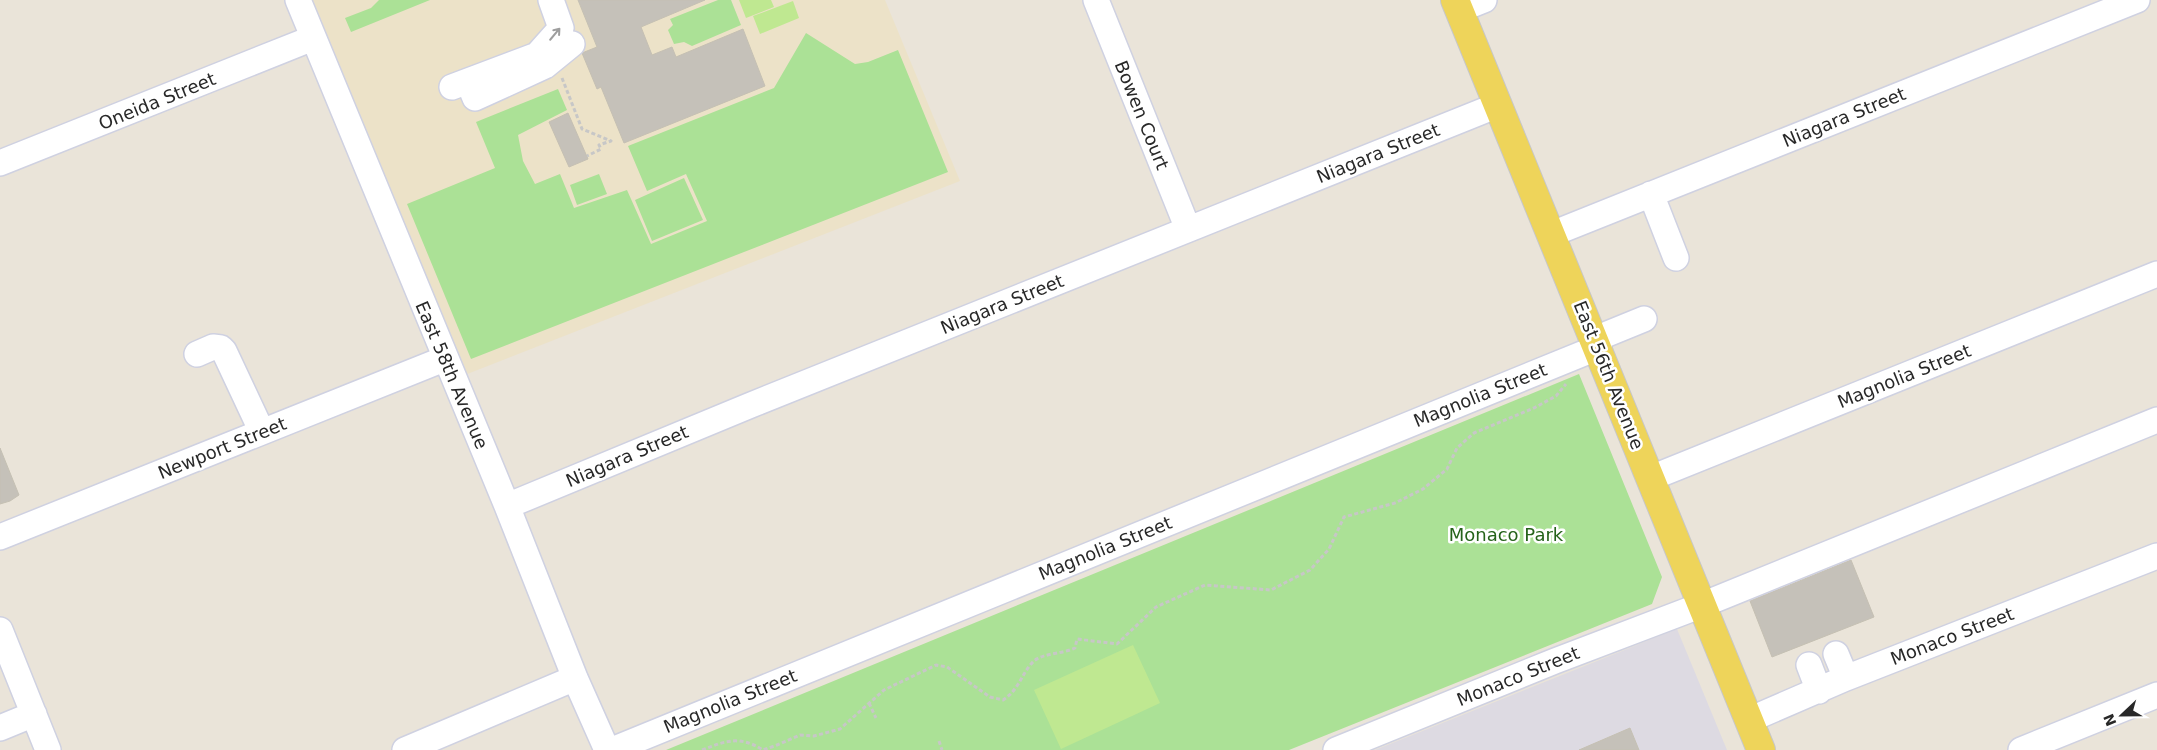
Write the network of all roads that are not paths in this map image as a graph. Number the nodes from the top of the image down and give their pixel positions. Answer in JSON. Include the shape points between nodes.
{"nodes":[{"id":1,"x":298,"y":0,"type":"edge"},
{"id":2,"x":552,"y":0,"type":"edge"},
{"id":3,"x":1096,"y":0,"type":"edge"},
{"id":4,"x":2137,"y":0,"type":"edge"},
{"id":5,"x":1466,"y":3,"type":"edge"},
{"id":6,"x":313,"y":38,"type":"junction"},
{"id":7,"x":563,"y":52,"type":"road end"},
{"id":8,"x":1498,"y":105,"type":"junction"},
{"id":9,"x":0,"y":163,"type":"edge"},
{"id":10,"x":1651,"y":194,"type":"junction"},
{"id":11,"x":1188,"y":229,"type":"junction"},
{"id":12,"x":1552,"y":234,"type":"junction"},
{"id":13,"x":1676,"y":258,"type":"dead end"},
{"id":14,"x":2157,"y":274,"type":"edge"},
{"id":15,"x":1644,"y":319,"type":"dead end"},
{"id":16,"x":1597,"y":343,"type":"junction"},
{"id":17,"x":197,"y":354,"type":"dead end"},
{"id":18,"x":444,"y":359,"type":"junction"},
{"id":19,"x":2157,"y":420,"type":"edge"},
{"id":20,"x":262,"y":432,"type":"junction"},
{"id":21,"x":1651,"y":478,"type":"junction"},
{"id":22,"x":507,"y":506,"type":"junction"},
{"id":23,"x":0,"y":537,"type":"edge"},
{"id":24,"x":2157,"y":556,"type":"edge"},
{"id":25,"x":1702,"y":605,"type":"junction"},
{"id":26,"x":0,"y":630,"type":"edge"},
{"id":27,"x":1836,"y":654,"type":"dead end"},
{"id":28,"x":1809,"y":665,"type":"dead end"},
{"id":29,"x":575,"y":678,"type":"junction"},
{"id":30,"x":1846,"y":678,"type":"junction"},
{"id":31,"x":1819,"y":690,"type":"junction"},
{"id":32,"x":2157,"y":696,"type":"edge"},
{"id":33,"x":34,"y":714,"type":"junction"},
{"id":34,"x":1749,"y":720,"type":"junction"},
{"id":35,"x":0,"y":728,"type":"edge"},
{"id":36,"x":48,"y":750,"type":"edge"},
{"id":37,"x":405,"y":750,"type":"edge"},
{"id":38,"x":608,"y":750,"type":"edge"},
{"id":39,"x":612,"y":750,"type":"edge"},
{"id":40,"x":1336,"y":750,"type":"edge"},
{"id":41,"x":1761,"y":750,"type":"edge"},
{"id":42,"x":2021,"y":750,"type":"edge"}],
"edges":[{"from":1,"to":6,"type":"street","name":"East 58th Avenue"},
{"from":7,"to":2,"type":"street","one_way":true,"via":[[545,66],[475,98],[460,84],[537,55],[561,28]]},
{"from":3,"to":11,"type":"street","name":"Bowen Court"},
{"from":4,"to":10,"type":"street","name":"Niagara Street"},
{"from":5,"to":8,"type":"main road","name":"East 56th Avenue"},
{"from":6,"to":9,"type":"street","name":"Oneida Street"},
{"from":6,"to":18,"type":"street","name":"East 58th Avenue"},
{"from":8,"to":11,"type":"street","name":"Niagara Street"},
{"from":8,"to":12,"type":"main road","name":"East 56th Avenue"},
{"from":10,"to":12,"type":"street","name":"Niagara Street"},
{"from":10,"to":13,"type":"street"},
{"from":11,"to":22,"type":"street","name":"Niagara Street","via":[[751,404]]},
{"from":12,"to":16,"type":"main road","name":"East 56th Avenue"},
{"from":14,"to":21,"type":"street","name":"Magnolia Street"},
{"from":15,"to":16,"type":"street","name":"Magnolia Street"},
{"from":16,"to":21,"type":"main road","name":"East 56th Avenue"},
{"from":16,"to":39,"type":"street","name":"Magnolia Street"},
{"from":17,"to":20,"type":"street","via":[[213,347],[224,351]]},
{"from":18,"to":20,"type":"street","name":"Newport Street"},
{"from":18,"to":22,"type":"street","name":"East 58th Avenue"},
{"from":19,"to":25,"type":"street","name":"Monaco Street"},
{"from":20,"to":23,"type":"street","name":"Newport Street"},
{"from":21,"to":25,"type":"main road","name":"East 56th Avenue"},
{"from":22,"to":29,"type":"street","name":"East 58th Avenue"},
{"from":24,"to":30,"type":"street","name":"Monaco Street"},
{"from":25,"to":34,"type":"main road","name":"East 56th Avenue"},
{"from":25,"to":40,"type":"street","name":"Monaco Street"},
{"from":26,"to":33,"type":"street"},
{"from":27,"to":30,"type":"street"},
{"from":28,"to":31,"type":"street"},
{"from":29,"to":37,"type":"street"},
{"from":29,"to":38,"type":"street","name":"East 58th Avenue"},
{"from":30,"to":31,"type":"street","name":"Monaco Street"},
{"from":31,"to":34,"type":"street","name":"Monaco Street"},
{"from":32,"to":42,"type":"street"},
{"from":33,"to":35,"type":"street"},
{"from":33,"to":36,"type":"street"},
{"from":34,"to":41,"type":"main road","name":"East 56th Avenue"}]}
